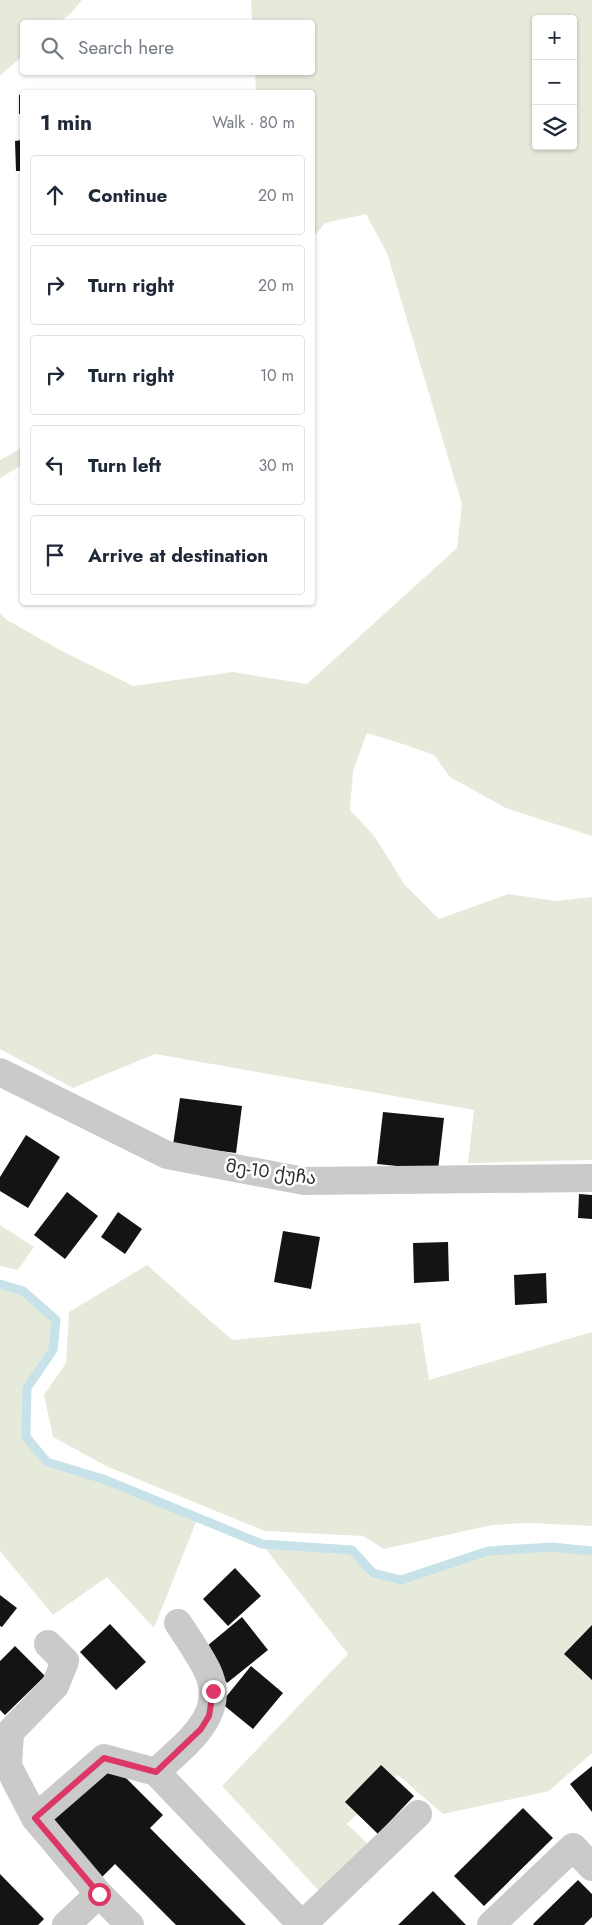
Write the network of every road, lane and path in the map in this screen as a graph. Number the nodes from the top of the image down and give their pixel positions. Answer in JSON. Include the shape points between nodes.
{"nodes":[{"id":1,"x":0,"y":1072,"type":"edge"},
{"id":2,"x":592,"y":1178,"type":"edge"},
{"id":3,"x":178,"y":1623,"type":"dead end"},
{"id":4,"x":48,"y":1644,"type":"dead end"},
{"id":5,"x":156,"y":1772,"type":"junction"},
{"id":6,"x":418,"y":1814,"type":"dead end"},
{"id":7,"x":35,"y":1818,"type":"junction"},
{"id":8,"x":592,"y":1867,"type":"edge"},
{"id":9,"x":99,"y":1894,"type":"junction"},
{"id":10,"x":66,"y":1925,"type":"edge"},
{"id":11,"x":130,"y":1925,"type":"edge"},
{"id":12,"x":302,"y":1925,"type":"edge"},
{"id":13,"x":491,"y":1925,"type":"edge"}],
"edges":[{"from":1,"to":2,"type":"street","name":"მე-10 ქუჩა","via":[[167,1155],[304,1181]]},
{"from":3,"to":5,"type":"street","via":[[208,1671],[213,1691],[209,1716],[201,1729]]},
{"from":4,"to":7,"type":"street","via":[[65,1661],[55,1686],[10,1732],[8,1766]]},
{"from":5,"to":7,"type":"street","via":[[104,1758]]},
{"from":5,"to":12,"type":"street"},
{"from":6,"to":12,"type":"street"},
{"from":7,"to":9,"type":"street"},
{"from":8,"to":13,"type":"street","via":[[573,1847]]},
{"from":9,"to":10,"type":"street"},
{"from":9,"to":11,"type":"street"}]}
